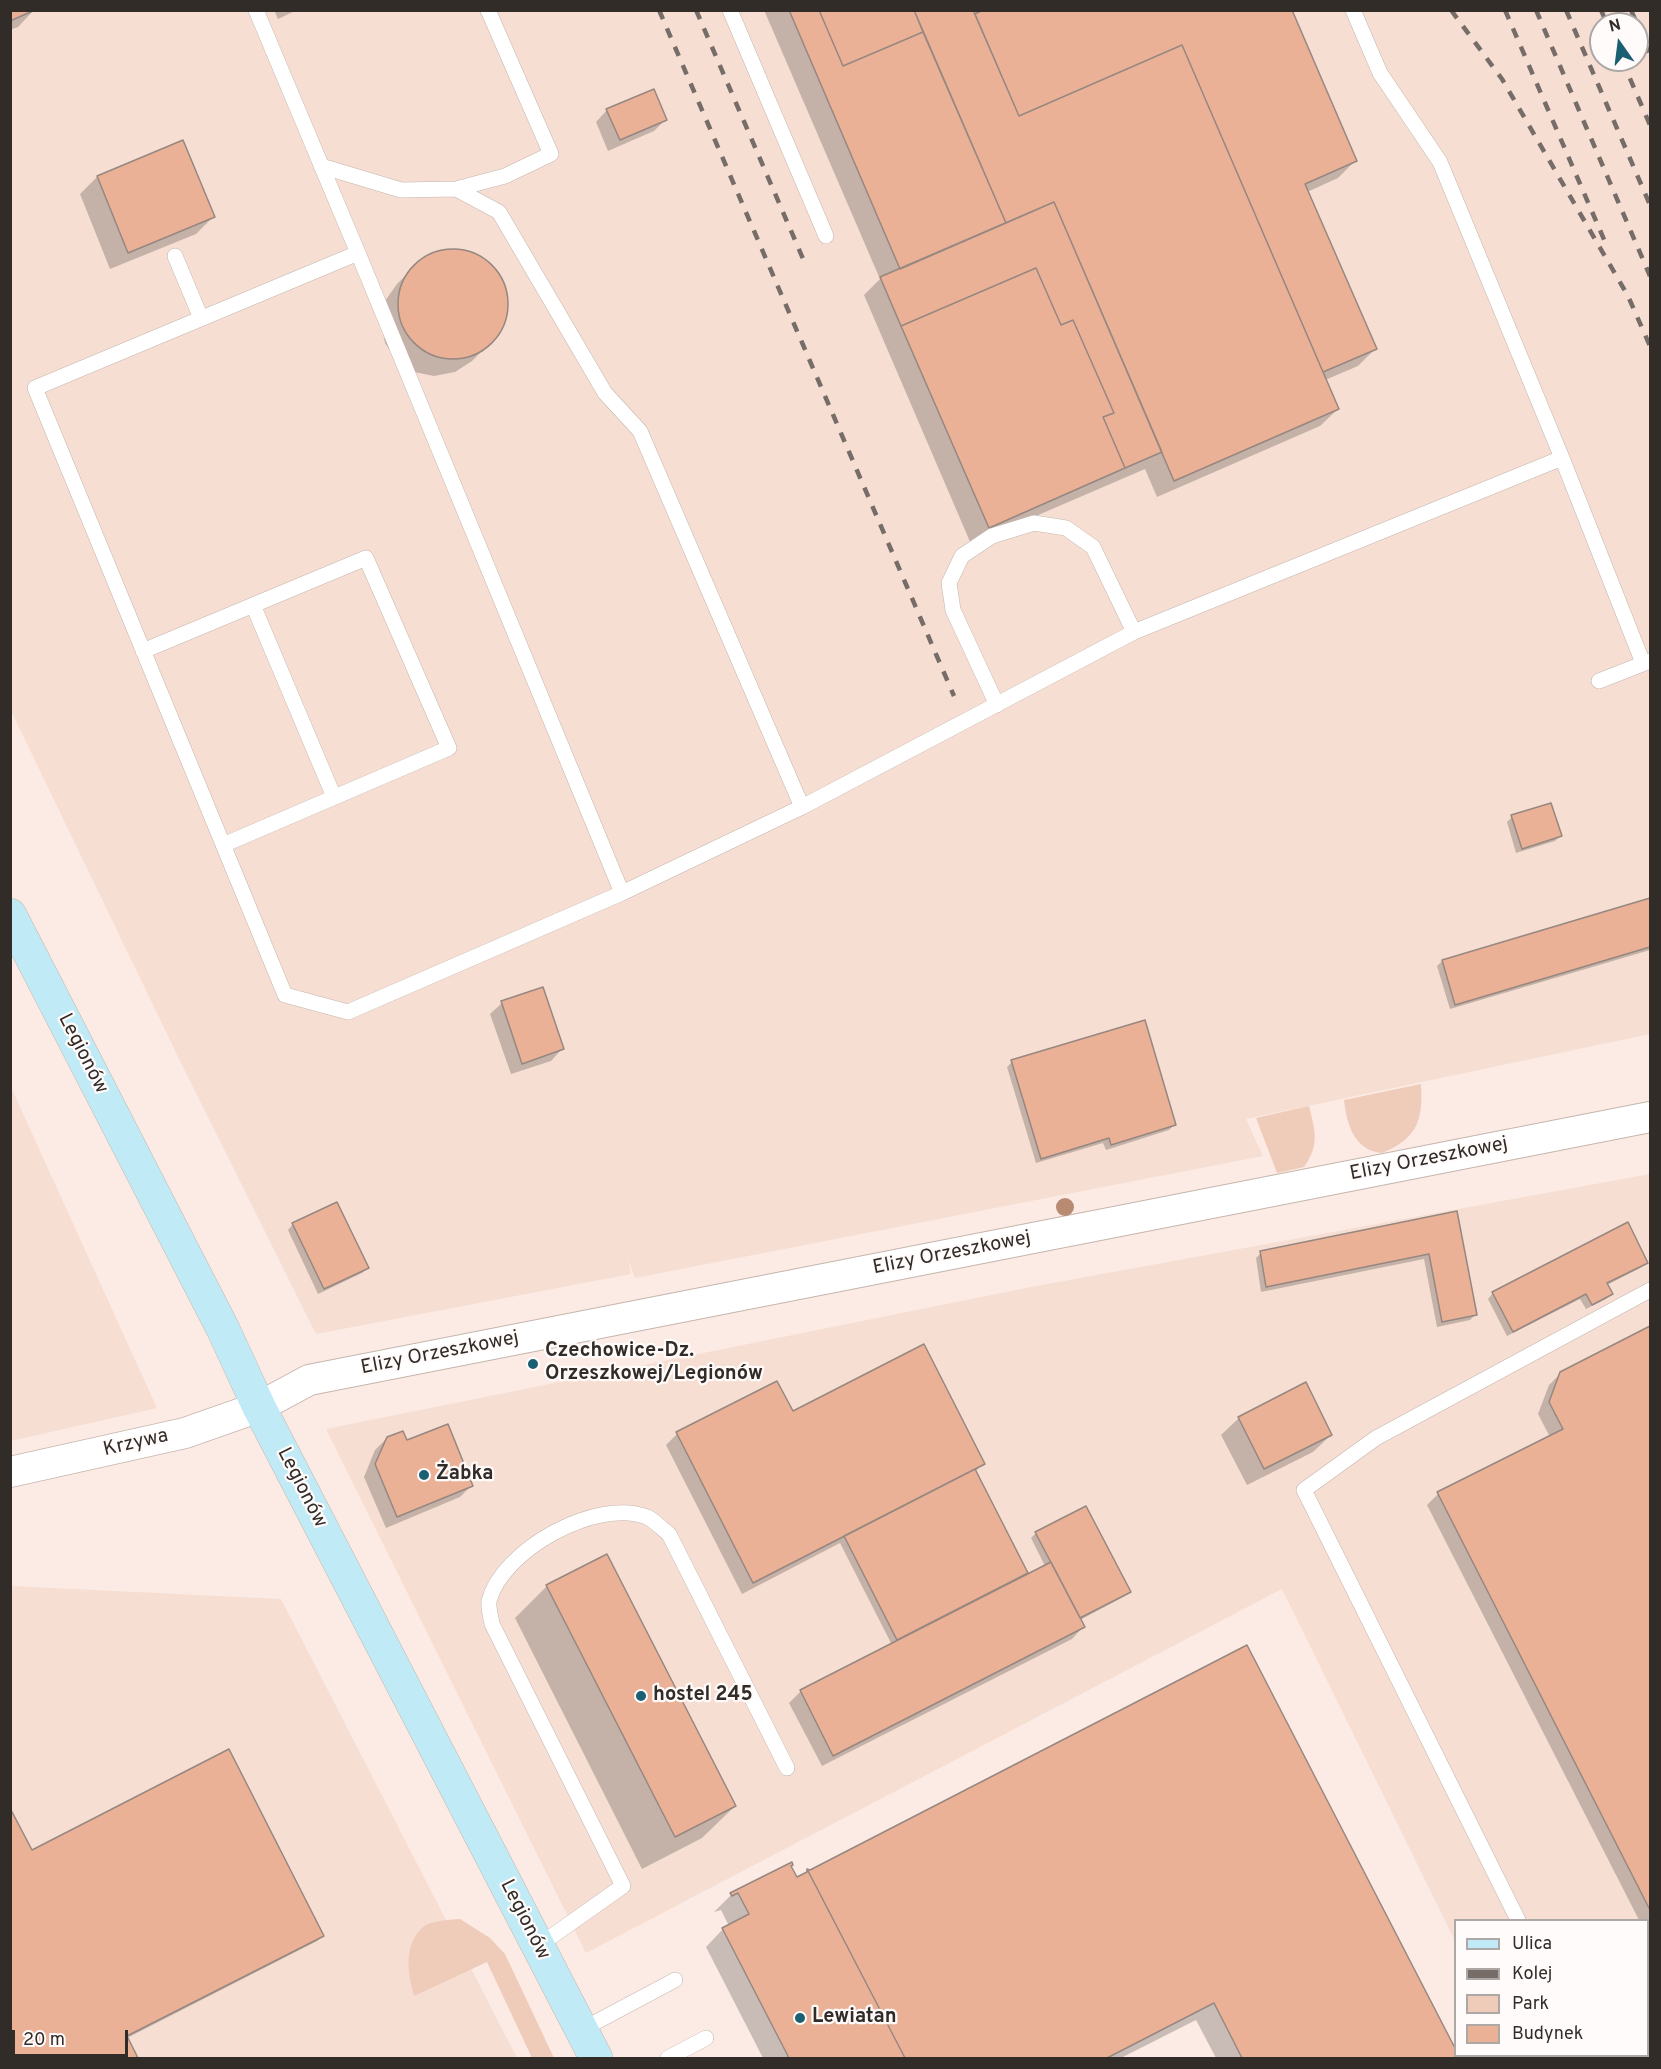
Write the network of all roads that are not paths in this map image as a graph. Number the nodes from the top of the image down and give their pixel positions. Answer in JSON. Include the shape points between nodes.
{"nodes":[{"id":1,"x":256,"y":10,"type":"edge"},
{"id":2,"x":488,"y":10,"type":"edge"},
{"id":3,"x":730,"y":10,"type":"edge"},
{"id":4,"x":1353,"y":10,"type":"edge"},
{"id":5,"x":321,"y":166,"type":"junction"},
{"id":6,"x":456,"y":189,"type":"junction"},
{"id":7,"x":826,"y":236,"type":"dead end"},
{"id":8,"x":358,"y":253,"type":"junction"},
{"id":9,"x":176,"y":256,"type":"dead end"},
{"id":10,"x":201,"y":318,"type":"junction"},
{"id":11,"x":1562,"y":458,"type":"junction"},
{"id":12,"x":253,"y":605,"type":"junction"},
{"id":13,"x":1134,"y":632,"type":"junction"},
{"id":14,"x":143,"y":651,"type":"junction"},
{"id":15,"x":1647,"y":662,"type":"edge"},
{"id":16,"x":1599,"y":681,"type":"dead end"},
{"id":17,"x":998,"y":705,"type":"junction"},
{"id":18,"x":334,"y":797,"type":"junction"},
{"id":19,"x":802,"y":807,"type":"junction"},
{"id":20,"x":223,"y":845,"type":"junction"},
{"id":21,"x":622,"y":893,"type":"junction"},
{"id":22,"x":10,"y":915,"type":"edge"},
{"id":23,"x":1650,"y":1117,"type":"edge"},
{"id":24,"x":1650,"y":1290,"type":"edge"},
{"id":25,"x":259,"y":1407,"type":"junction"},
{"id":26,"x":10,"y":1472,"type":"edge"},
{"id":27,"x":787,"y":1768,"type":"dead end"},
{"id":28,"x":1518,"y":1919,"type":"edge"},
{"id":29,"x":538,"y":1946,"type":"junction"},
{"id":30,"x":675,"y":1980,"type":"dead end"},
{"id":31,"x":581,"y":2030,"type":"junction"},
{"id":32,"x":706,"y":2038,"type":"dead end"},
{"id":33,"x":596,"y":2058,"type":"edge"},
{"id":34,"x":669,"y":2058,"type":"edge"}],
"edges":[{"from":1,"to":5,"type":"lane"},
{"from":2,"to":6,"type":"lane","via":[[551,154],[505,176]]},
{"from":3,"to":7,"type":"lane"},
{"from":4,"to":11,"type":"lane","via":[[1380,73],[1440,162]]},
{"from":5,"to":6,"type":"lane","via":[[401,190]]},
{"from":5,"to":8,"type":"lane"},
{"from":6,"to":19,"type":"lane","via":[[499,212],[605,393],[640,431]]},
{"from":8,"to":10,"type":"lane"},
{"from":8,"to":21,"type":"lane"},
{"from":9,"to":10,"type":"lane"},
{"from":10,"to":14,"type":"lane","via":[[35,388]]},
{"from":11,"to":13,"type":"lane"},
{"from":11,"to":15,"type":"lane"},
{"from":12,"to":14,"type":"lane"},
{"from":12,"to":18,"type":"lane"},
{"from":12,"to":18,"type":"lane","via":[[366,558],[449,748]]},
{"from":13,"to":17,"type":"lane"},
{"from":13,"to":17,"type":"lane","via":[[1093,547],[1066,528],[1034,523],[992,536],[962,556],[949,583],[953,610]]},
{"from":14,"to":20,"type":"lane"},
{"from":15,"to":16,"type":"lane"},
{"from":17,"to":19,"type":"lane"},
{"from":18,"to":20,"type":"lane"},
{"from":19,"to":21,"type":"lane"},
{"from":20,"to":21,"type":"lane","via":[[285,995],[348,1012]]},
{"from":22,"to":25,"type":"street","name":"Legionów","via":[[223,1329]]},
{"from":23,"to":25,"type":"street","name":"Elizy Orzeszkowej","via":[[309,1380]]},
{"from":24,"to":28,"type":"lane","via":[[1376,1438],[1304,1490]]},
{"from":25,"to":26,"type":"street","name":"Krzywa","via":[[185,1433]]},
{"from":25,"to":29,"type":"street","name":"Legionów"},
{"from":27,"to":29,"type":"lane","via":[[669,1534],[648,1517],[627,1513],[596,1515],[539,1542],[511,1564],[497,1582],[489,1603],[492,1624],[623,1886]]},
{"from":29,"to":31,"type":"street","name":"Legionów"},
{"from":30,"to":31,"type":"lane"},
{"from":31,"to":33,"type":"street","name":"Legionów"},
{"from":32,"to":34,"type":"lane"}]}
